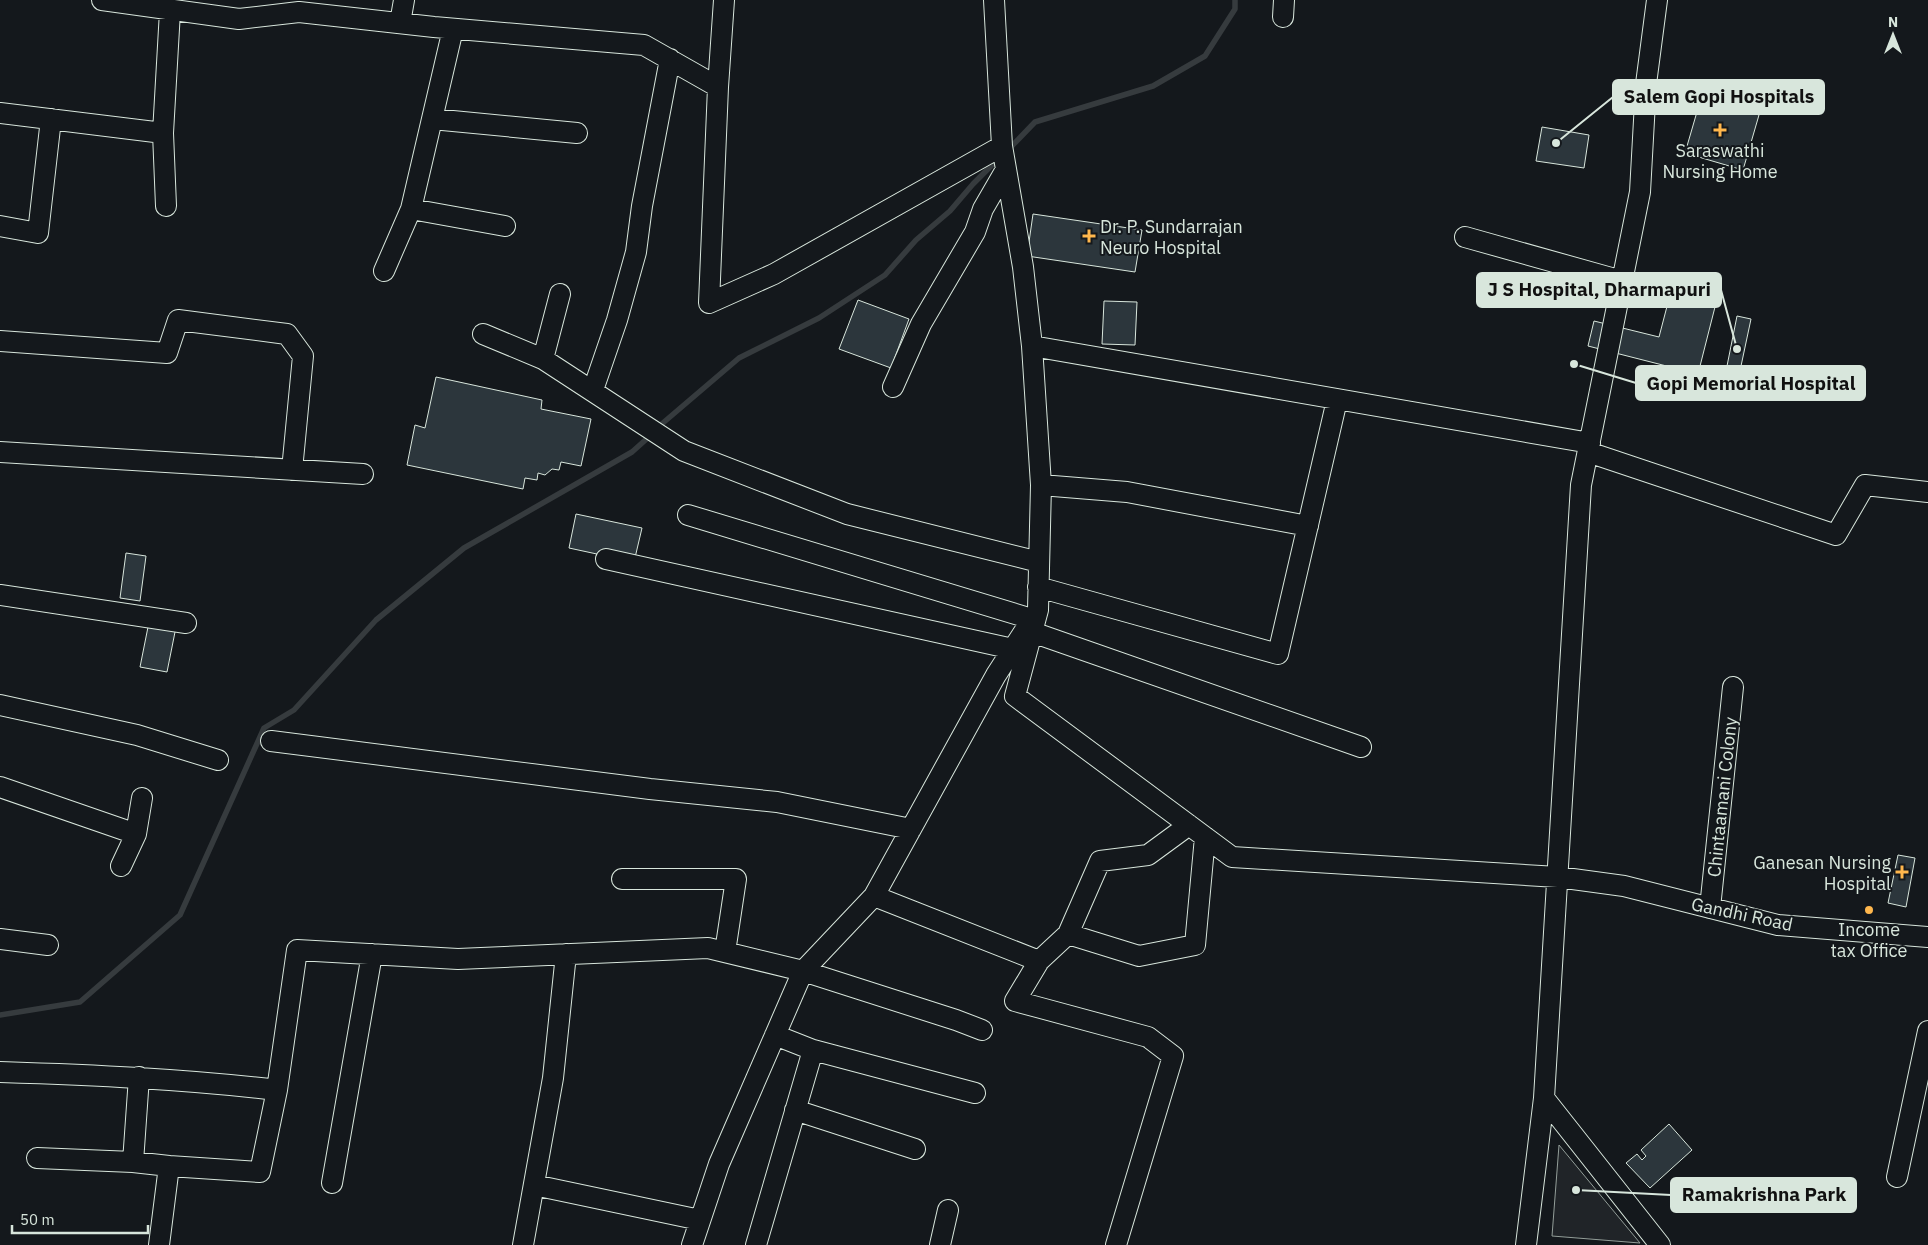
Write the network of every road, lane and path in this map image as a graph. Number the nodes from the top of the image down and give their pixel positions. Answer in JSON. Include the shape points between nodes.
{"nodes":[{"id":1,"x":102,"y":0,"type":"edge"},
{"id":2,"x":404,"y":0,"type":"edge"},
{"id":3,"x":724,"y":0,"type":"edge"},
{"id":4,"x":994,"y":0,"type":"edge"},
{"id":5,"x":1657,"y":0,"type":"edge"},
{"id":6,"x":177,"y":8,"type":"edge"},
{"id":7,"x":400,"y":23,"type":"junction"},
{"id":8,"x":453,"y":29,"type":"junction"},
{"id":9,"x":670,"y":59,"type":"junction"},
{"id":10,"x":718,"y":87,"type":"junction"},
{"id":11,"x":0,"y":113,"type":"edge"},
{"id":12,"x":432,"y":119,"type":"junction"},
{"id":13,"x":51,"y":120,"type":"junction"},
{"id":14,"x":163,"y":133,"type":"junction"},
{"id":15,"x":577,"y":133,"type":"dead end"},
{"id":16,"x":1004,"y":157,"type":"junction"},
{"id":17,"x":166,"y":206,"type":"dead end"},
{"id":18,"x":411,"y":209,"type":"junction"},
{"id":19,"x":0,"y":226,"type":"edge"},
{"id":20,"x":505,"y":226,"type":"dead end"},
{"id":21,"x":1465,"y":237,"type":"dead end"},
{"id":22,"x":384,"y":271,"type":"dead end"},
{"id":23,"x":1622,"y":281,"type":"junction"},
{"id":24,"x":560,"y":294,"type":"dead end"},
{"id":25,"x":483,"y":334,"type":"dead end"},
{"id":26,"x":0,"y":341,"type":"edge"},
{"id":27,"x":1032,"y":346,"type":"junction"},
{"id":28,"x":543,"y":359,"type":"junction"},
{"id":29,"x":894,"y":388,"type":"dead end"},
{"id":30,"x":593,"y":390,"type":"junction"},
{"id":31,"x":1337,"y":400,"type":"junction"},
{"id":32,"x":1589,"y":447,"type":"junction"},
{"id":33,"x":0,"y":452,"type":"edge"},
{"id":34,"x":292,"y":470,"type":"junction"},
{"id":35,"x":363,"y":474,"type":"dead end"},
{"id":36,"x":1041,"y":485,"type":"junction"},
{"id":37,"x":1928,"y":492,"type":"edge"},
{"id":38,"x":688,"y":515,"type":"dead end"},
{"id":39,"x":1308,"y":526,"type":"junction"},
{"id":40,"x":606,"y":559,"type":"dead end"},
{"id":41,"x":1039,"y":562,"type":"junction"},
{"id":42,"x":1038,"y":587,"type":"junction"},
{"id":43,"x":0,"y":595,"type":"edge"},
{"id":44,"x":1034,"y":620,"type":"junction"},
{"id":45,"x":186,"y":623,"type":"dead end"},
{"id":46,"x":1013,"y":649,"type":"junction"},
{"id":47,"x":1733,"y":687,"type":"dead end"},
{"id":48,"x":0,"y":705,"type":"edge"},
{"id":49,"x":271,"y":741,"type":"dead end"},
{"id":50,"x":1361,"y":747,"type":"dead end"},
{"id":51,"x":218,"y":760,"type":"dead end"},
{"id":52,"x":0,"y":787,"type":"edge"},
{"id":53,"x":142,"y":798,"type":"dead end"},
{"id":54,"x":911,"y":829,"type":"junction"},
{"id":55,"x":1197,"y":831,"type":"junction"},
{"id":56,"x":136,"y":834,"type":"junction"},
{"id":57,"x":121,"y":866,"type":"dead end"},
{"id":58,"x":1558,"y":877,"type":"junction"},
{"id":59,"x":622,"y":879,"type":"dead end"},
{"id":60,"x":874,"y":896,"type":"junction"},
{"id":61,"x":1710,"y":908,"type":"junction"},
{"id":62,"x":1068,"y":934,"type":"junction"},
{"id":63,"x":1928,"y":937,"type":"edge"},
{"id":64,"x":0,"y":938,"type":"edge"},
{"id":65,"x":48,"y":945,"type":"dead end"},
{"id":66,"x":725,"y":952,"type":"junction"},
{"id":67,"x":372,"y":954,"type":"junction"},
{"id":68,"x":566,"y":954,"type":"junction"},
{"id":69,"x":1039,"y":961,"type":"junction"},
{"id":70,"x":804,"y":971,"type":"junction"},
{"id":71,"x":982,"y":1030,"type":"dead end"},
{"id":72,"x":1928,"y":1032,"type":"edge"},
{"id":73,"x":775,"y":1035,"type":"junction"},
{"id":74,"x":813,"y":1050,"type":"junction"},
{"id":75,"x":0,"y":1072,"type":"edge"},
{"id":76,"x":138,"y":1077,"type":"junction"},
{"id":77,"x":277,"y":1090,"type":"junction"},
{"id":78,"x":976,"y":1092,"type":"dead end"},
{"id":79,"x":1544,"y":1098,"type":"junction"},
{"id":80,"x":795,"y":1110,"type":"junction"},
{"id":81,"x":915,"y":1150,"type":"dead end"},
{"id":82,"x":37,"y":1158,"type":"dead end"},
{"id":83,"x":133,"y":1162,"type":"junction"},
{"id":84,"x":169,"y":1166,"type":"junction"},
{"id":85,"x":1897,"y":1177,"type":"dead end"},
{"id":86,"x":332,"y":1183,"type":"dead end"},
{"id":87,"x":534,"y":1185,"type":"junction"},
{"id":88,"x":948,"y":1210,"type":"dead end"},
{"id":89,"x":700,"y":1220,"type":"junction"},
{"id":90,"x":159,"y":1245,"type":"edge"},
{"id":91,"x":523,"y":1245,"type":"edge"},
{"id":92,"x":692,"y":1245,"type":"edge"},
{"id":93,"x":756,"y":1245,"type":"edge"},
{"id":94,"x":940,"y":1245,"type":"edge"},
{"id":95,"x":1116,"y":1245,"type":"edge"},
{"id":96,"x":1526,"y":1245,"type":"edge"},
{"id":97,"x":1660,"y":1245,"type":"edge"}],
"edges":[{"from":1,"to":6,"type":"street"},
{"from":2,"to":7,"type":"street"},
{"from":3,"to":10,"type":"street"},
{"from":4,"to":16,"type":"street"},
{"from":5,"to":23,"type":"street","via":[[1646,84],[1640,192]]},
{"from":6,"to":7,"type":"street","via":[[239,19],[299,12]]},
{"from":6,"to":14,"type":"street"},
{"from":7,"to":8,"type":"street"},
{"from":8,"to":9,"type":"street","via":[[644,45]]},
{"from":8,"to":12,"type":"street"},
{"from":9,"to":10,"type":"street"},
{"from":9,"to":30,"type":"street","via":[[636,252]]},
{"from":10,"to":16,"type":"street","via":[[709,303],[774,274]]},
{"from":11,"to":13,"type":"street"},
{"from":12,"to":15,"type":"street"},
{"from":12,"to":18,"type":"street"},
{"from":13,"to":14,"type":"street"},
{"from":13,"to":19,"type":"street","via":[[38,233]]},
{"from":14,"to":17,"type":"street"},
{"from":16,"to":27,"type":"street","via":[[1023,267]]},
{"from":16,"to":29,"type":"street","via":[[975,232],[920,324]]},
{"from":18,"to":20,"type":"street"},
{"from":18,"to":22,"type":"street"},
{"from":21,"to":23,"type":"street"},
{"from":23,"to":32,"type":"street"},
{"from":24,"to":28,"type":"street"},
{"from":25,"to":28,"type":"street"},
{"from":26,"to":34,"type":"street","via":[[167,353],[178,320],[287,334],[303,356]]},
{"from":27,"to":31,"type":"street"},
{"from":27,"to":36,"type":"street"},
{"from":28,"to":30,"type":"street"},
{"from":30,"to":41,"type":"street","via":[[684,451],[846,514]]},
{"from":31,"to":32,"type":"street"},
{"from":31,"to":39,"type":"street"},
{"from":32,"to":37,"type":"street","via":[[1836,535],[1865,485]]},
{"from":32,"to":58,"type":"street","via":[[1581,484]]},
{"from":33,"to":34,"type":"street"},
{"from":34,"to":35,"type":"street"},
{"from":36,"to":39,"type":"street","via":[[1127,492]]},
{"from":36,"to":41,"type":"street"},
{"from":38,"to":44,"type":"street"},
{"from":39,"to":42,"type":"street","via":[[1278,654]]},
{"from":40,"to":46,"type":"street"},
{"from":41,"to":42,"type":"street"},
{"from":42,"to":44,"type":"street"},
{"from":43,"to":45,"type":"street"},
{"from":44,"to":46,"type":"street"},
{"from":44,"to":50,"type":"street"},
{"from":44,"to":55,"type":"street","name":"Gandhi Road","via":[[1015,696]]},
{"from":46,"to":54,"type":"street"},
{"from":47,"to":61,"type":"street","name":"Chintaamani Colony"},
{"from":48,"to":51,"type":"street","via":[[137,735]]},
{"from":49,"to":54,"type":"street","via":[[777,802]]},
{"from":52,"to":56,"type":"street"},
{"from":53,"to":56,"type":"street"},
{"from":54,"to":60,"type":"street"},
{"from":55,"to":58,"type":"street","name":"Gandhi Road","via":[[1232,857]]},
{"from":55,"to":62,"type":"street","via":[[1148,855],[1100,861]]},
{"from":55,"to":62,"type":"street","via":[[1195,945],[1139,956]]},
{"from":56,"to":57,"type":"street"},
{"from":58,"to":61,"type":"street","name":"Gandhi Road","via":[[1624,886]]},
{"from":58,"to":79,"type":"street"},
{"from":59,"to":66,"type":"street","via":[[736,879]]},
{"from":60,"to":69,"type":"street"},
{"from":60,"to":70,"type":"street"},
{"from":61,"to":63,"type":"street","name":"Gandhi Road","via":[[1778,925]]},
{"from":62,"to":69,"type":"street"},
{"from":64,"to":65,"type":"street"},
{"from":66,"to":68,"type":"street","via":[[708,948]]},
{"from":66,"to":70,"type":"street"},
{"from":67,"to":68,"type":"street","via":[[458,959]]},
{"from":67,"to":77,"type":"street","via":[[297,950]]},
{"from":67,"to":86,"type":"street"},
{"from":68,"to":87,"type":"street","via":[[553,1078]]},
{"from":69,"to":95,"type":"street","via":[[1015,1001],[1148,1037],[1173,1056]]},
{"from":70,"to":71,"type":"street"},
{"from":70,"to":73,"type":"street"},
{"from":72,"to":85,"type":"street"},
{"from":73,"to":74,"type":"street"},
{"from":73,"to":89,"type":"street","via":[[719,1164]]},
{"from":74,"to":78,"type":"street"},
{"from":74,"to":80,"type":"street"},
{"from":75,"to":76,"type":"street"},
{"from":76,"to":77,"type":"street","via":[[208,1081]]},
{"from":76,"to":83,"type":"street"},
{"from":77,"to":84,"type":"street","via":[[260,1172]]},
{"from":79,"to":96,"type":"street"},
{"from":79,"to":97,"type":"street"},
{"from":80,"to":81,"type":"street"},
{"from":80,"to":93,"type":"street"},
{"from":82,"to":83,"type":"street"},
{"from":83,"to":84,"type":"street"},
{"from":84,"to":90,"type":"street"},
{"from":87,"to":89,"type":"street"},
{"from":87,"to":91,"type":"street"},
{"from":88,"to":94,"type":"street"},
{"from":89,"to":92,"type":"street"}]}
